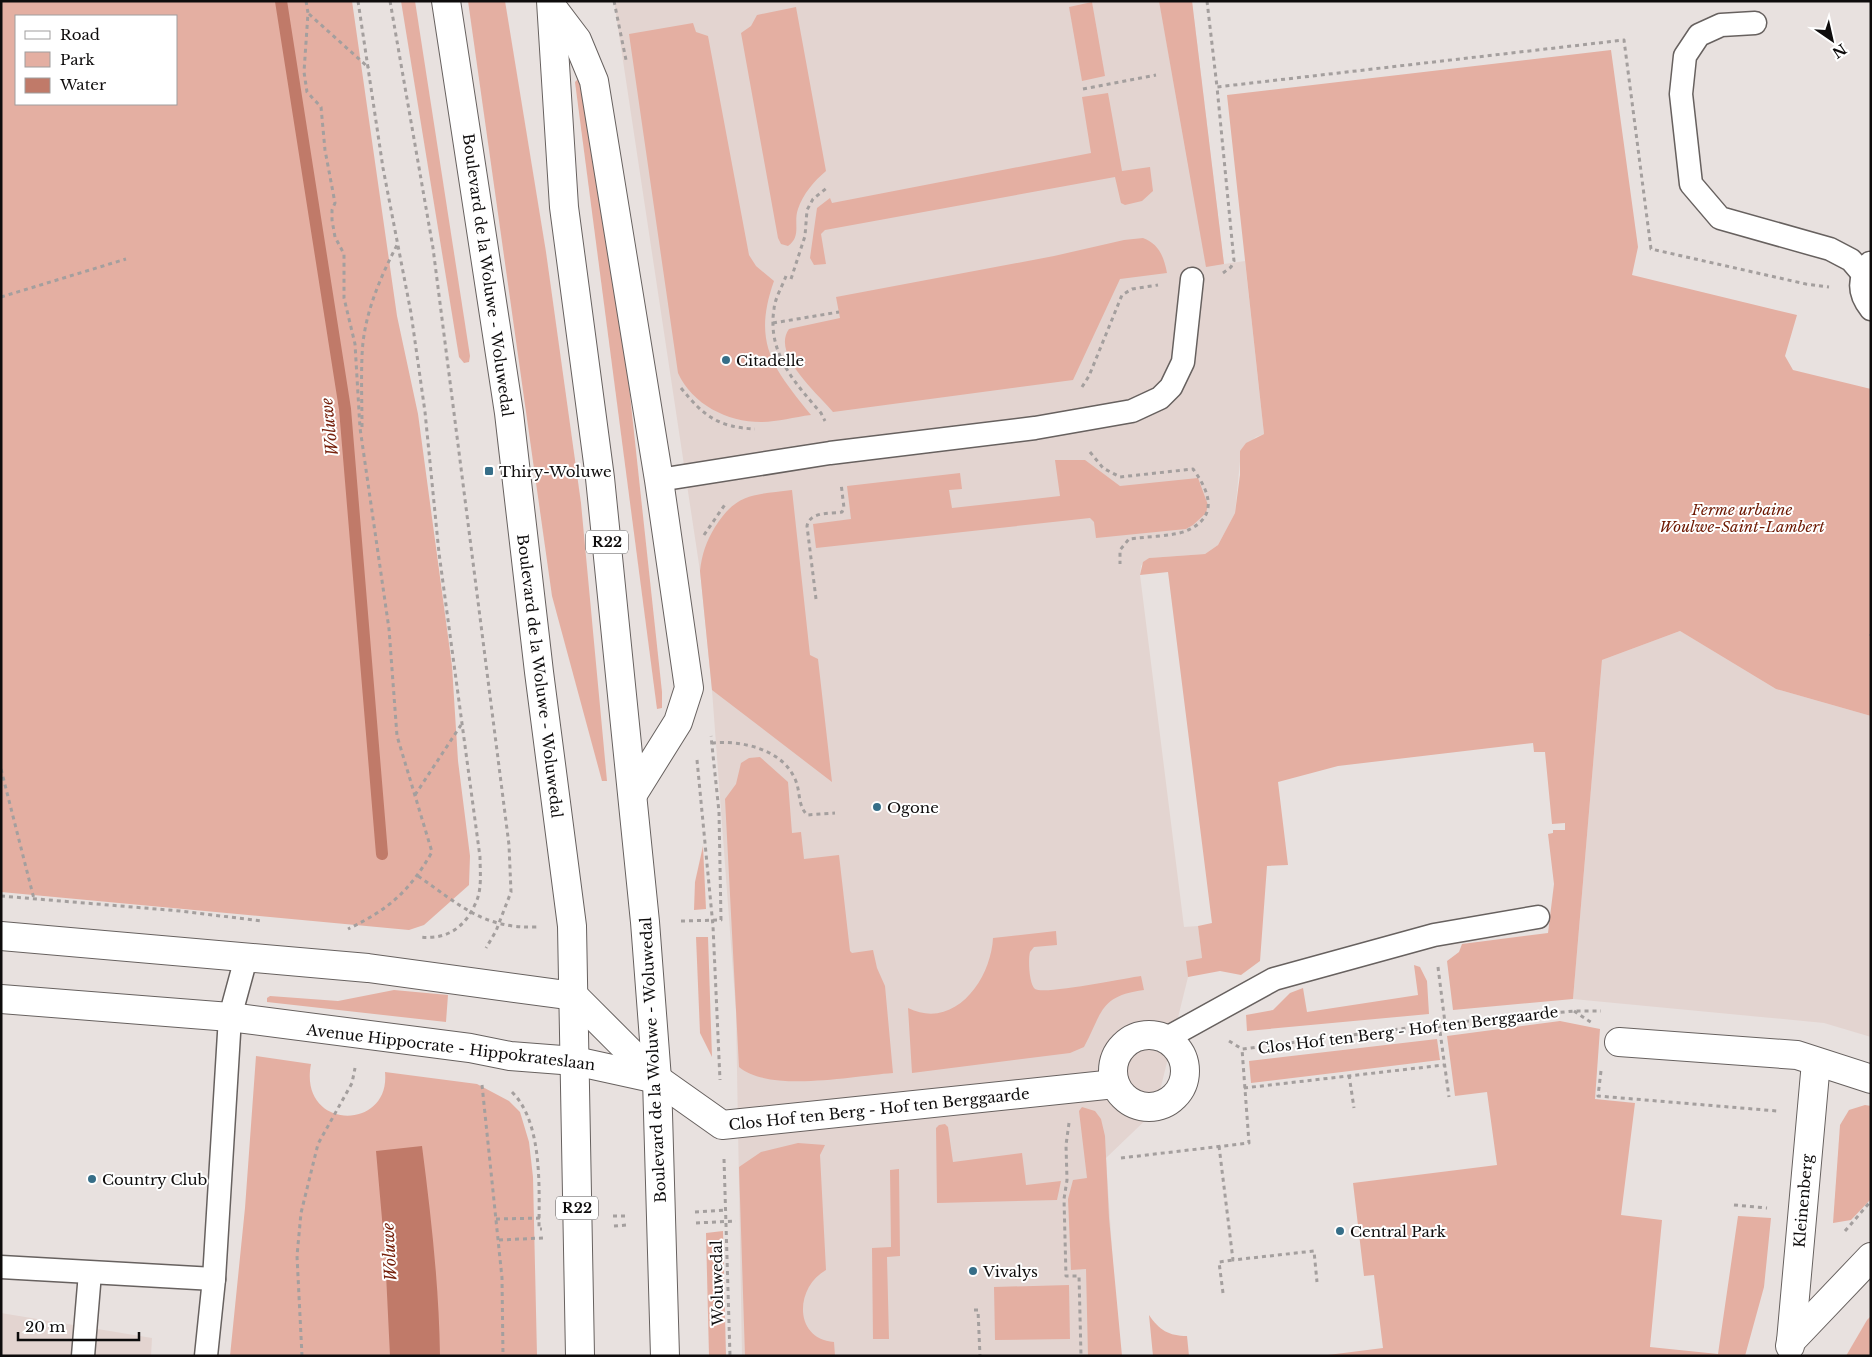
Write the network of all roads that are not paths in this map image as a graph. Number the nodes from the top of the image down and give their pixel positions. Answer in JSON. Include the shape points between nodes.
{"nodes":[{"id":1,"x":446,"y":1,"type":"edge"},
{"id":2,"x":551,"y":4,"type":"edge"},
{"id":3,"x":1755,"y":23,"type":"dead end"},
{"id":4,"x":1866,"y":268,"type":"edge"},
{"id":5,"x":1192,"y":279,"type":"road end"},
{"id":6,"x":1871,"y":309,"type":"edge"},
{"id":7,"x":659,"y":480,"type":"junction"},
{"id":8,"x":633,"y":794,"type":"junction"},
{"id":9,"x":1538,"y":917,"type":"dead end"},
{"id":10,"x":1,"y":936,"type":"edge"},
{"id":11,"x":246,"y":958,"type":"junction"},
{"id":12,"x":574,"y":996,"type":"junction"},
{"id":13,"x":1,"y":999,"type":"edge"},
{"id":14,"x":230,"y":1017,"type":"junction"},
{"id":15,"x":1167,"y":1038,"type":"junction"},
{"id":16,"x":1618,"y":1042,"type":"dead end"},
{"id":17,"x":576,"y":1061,"type":"junction"},
{"id":18,"x":1816,"y":1062,"type":"junction"},
{"id":19,"x":657,"y":1079,"type":"junction"},
{"id":20,"x":1871,"y":1079,"type":"edge"},
{"id":21,"x":1116,"y":1084,"type":"junction"},
{"id":22,"x":1871,"y":1258,"type":"edge"},
{"id":23,"x":1,"y":1268,"type":"edge"},
{"id":24,"x":90,"y":1274,"type":"junction"},
{"id":25,"x":214,"y":1279,"type":"junction"},
{"id":26,"x":1789,"y":1348,"type":"edge"},
{"id":27,"x":83,"y":1356,"type":"edge"},
{"id":28,"x":206,"y":1356,"type":"edge"},
{"id":29,"x":580,"y":1356,"type":"edge"},
{"id":30,"x":665,"y":1356,"type":"edge"}],
"edges":[{"from":1,"to":12,"type":"main road","name":"Boulevard de la Woluwe - Woluwedal","number":"R22","via":[[509,413],[572,926]]},
{"from":2,"to":7,"type":"main road","name":"Boulevard de la Woluwe - Woluwedal","via":[[578,40],[594,81]]},
{"from":2,"to":8,"type":"main road","name":"Boulevard de la Woluwe - Woluwedal","number":"R22","via":[[564,207],[600,478]]},
{"from":3,"to":4,"type":"lane","via":[[1720,25],[1699,35],[1685,56],[1681,94],[1691,184],[1720,218],[1830,249]]},
{"from":4,"to":6,"type":"lane","via":[[1860,286],[1863,299]]},
{"from":5,"to":7,"type":"lane","via":[[1183,362],[1178,374],[1160,398],[1132,411],[1035,428],[830,453]]},
{"from":7,"to":8,"type":"main road","name":"Boulevard de la Woluwe - Woluwedal","via":[[689,688],[678,722]]},
{"from":8,"to":19,"type":"main road","name":"Boulevard de la Woluwe - Woluwedal","number":"R22"},
{"from":9,"to":15,"type":"lane","via":[[1434,935],[1274,979]]},
{"from":10,"to":11,"type":"main road"},
{"from":11,"to":12,"type":"main road","via":[[368,968]]},
{"from":11,"to":14,"type":"lane"},
{"from":12,"to":17,"type":"main road","name":"Boulevard de la Woluwe - Woluwedal","number":"R22"},
{"from":12,"to":19,"type":"main road"},
{"from":13,"to":14,"type":"main road","name":"Avenue Hippocrate - Hippokrateslaan"},
{"from":14,"to":17,"type":"main road","name":"Avenue Hippocrate - Hippokrateslaan","via":[[510,1056]]},
{"from":14,"to":25,"type":"lane"},
{"from":15,"to":21,"type":"main road","via":[[1148,1034],[1125,1044],[1113,1065]]},
{"from":15,"to":21,"type":"main road","via":[[1180,1050],[1185,1061],[1183,1086],[1175,1096],[1153,1107],[1141,1106],[1123,1096]]},
{"from":16,"to":18,"type":"main road","via":[[1797,1055]]},
{"from":17,"to":19,"type":"main road","name":"Avenue Hippocrate - Hippokrateslaan"},
{"from":17,"to":29,"type":"main road","name":"Boulevard de la Woluwe - Woluwedal","number":"R22"},
{"from":18,"to":20,"type":"main road"},
{"from":18,"to":26,"type":"main road","name":"Kleinenberg"},
{"from":19,"to":21,"type":"main road","name":"Clos Hof ten Berg - Hof ten Berggaarde","via":[[722,1125]]},
{"from":19,"to":30,"type":"main road","name":"Boulevard de la Woluwe - Woluwedal","number":"R22"},
{"from":22,"to":26,"type":"main road","name":"Kleinenberg"},
{"from":23,"to":24,"type":"lane"},
{"from":24,"to":25,"type":"lane"},
{"from":24,"to":27,"type":"lane"},
{"from":25,"to":28,"type":"lane"}]}
